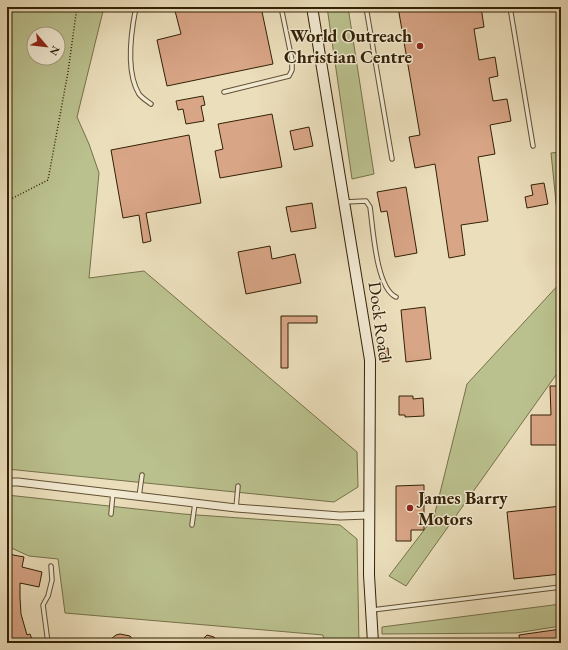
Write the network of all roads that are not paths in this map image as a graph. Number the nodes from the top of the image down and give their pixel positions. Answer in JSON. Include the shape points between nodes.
{"nodes":[{"id":1,"x":136,"y":7,"type":"edge"},
{"id":2,"x":281,"y":7,"type":"edge"},
{"id":3,"x":312,"y":7,"type":"edge"},
{"id":4,"x":366,"y":7,"type":"edge"},
{"id":5,"x":510,"y":7,"type":"edge"},
{"id":6,"x":224,"y":92,"type":"dead end"},
{"id":7,"x":151,"y":104,"type":"dead end"},
{"id":8,"x":533,"y":146,"type":"dead end"},
{"id":9,"x":392,"y":159,"type":"dead end"},
{"id":10,"x":344,"y":202,"type":"junction"},
{"id":11,"x":396,"y":297,"type":"dead end"},
{"id":12,"x":142,"y":475,"type":"dead end"},
{"id":13,"x":7,"y":478,"type":"edge"},
{"id":14,"x":7,"y":482,"type":"edge"},
{"id":15,"x":18,"y":482,"type":"junction"},
{"id":16,"x":238,"y":486,"type":"dead end"},
{"id":17,"x":113,"y":493,"type":"junction"},
{"id":18,"x":139,"y":496,"type":"junction"},
{"id":19,"x":194,"y":503,"type":"junction"},
{"id":20,"x":236,"y":508,"type":"junction"},
{"id":21,"x":111,"y":514,"type":"dead end"},
{"id":22,"x":369,"y":515,"type":"junction"},
{"id":23,"x":192,"y":525,"type":"dead end"},
{"id":24,"x":51,"y":566,"type":"dead end"},
{"id":25,"x":561,"y":587,"type":"edge"},
{"id":26,"x":371,"y":610,"type":"junction"},
{"id":27,"x":48,"y":643,"type":"edge"},
{"id":28,"x":373,"y":643,"type":"edge"}],
"edges":[{"from":1,"to":7,"type":"lane","via":[[130,51],[133,75],[140,95]]},
{"from":2,"to":6,"type":"lane","via":[[292,60],[292,70],[288,76]]},
{"from":3,"to":10,"type":"main road","name":"Dock Road"},
{"from":4,"to":9,"type":"lane"},
{"from":5,"to":8,"type":"lane"},
{"from":10,"to":11,"type":"lane","via":[[366,201],[370,207],[382,280],[389,292]]},
{"from":10,"to":22,"type":"main road","name":"Dock Road","via":[[370,360]]},
{"from":12,"to":18,"type":"lane"},
{"from":13,"to":15,"type":"street"},
{"from":14,"to":15,"type":"street"},
{"from":15,"to":17,"type":"street"},
{"from":16,"to":20,"type":"lane"},
{"from":17,"to":18,"type":"street"},
{"from":17,"to":21,"type":"lane"},
{"from":18,"to":19,"type":"street"},
{"from":19,"to":20,"type":"street"},
{"from":19,"to":23,"type":"lane"},
{"from":20,"to":22,"type":"street","via":[[340,516]]},
{"from":22,"to":26,"type":"main road","name":"Dock Road"},
{"from":24,"to":27,"type":"lane","via":[[52,580],[43,605]]},
{"from":25,"to":26,"type":"lane"},
{"from":26,"to":28,"type":"main road","name":"Dock Road"}]}
